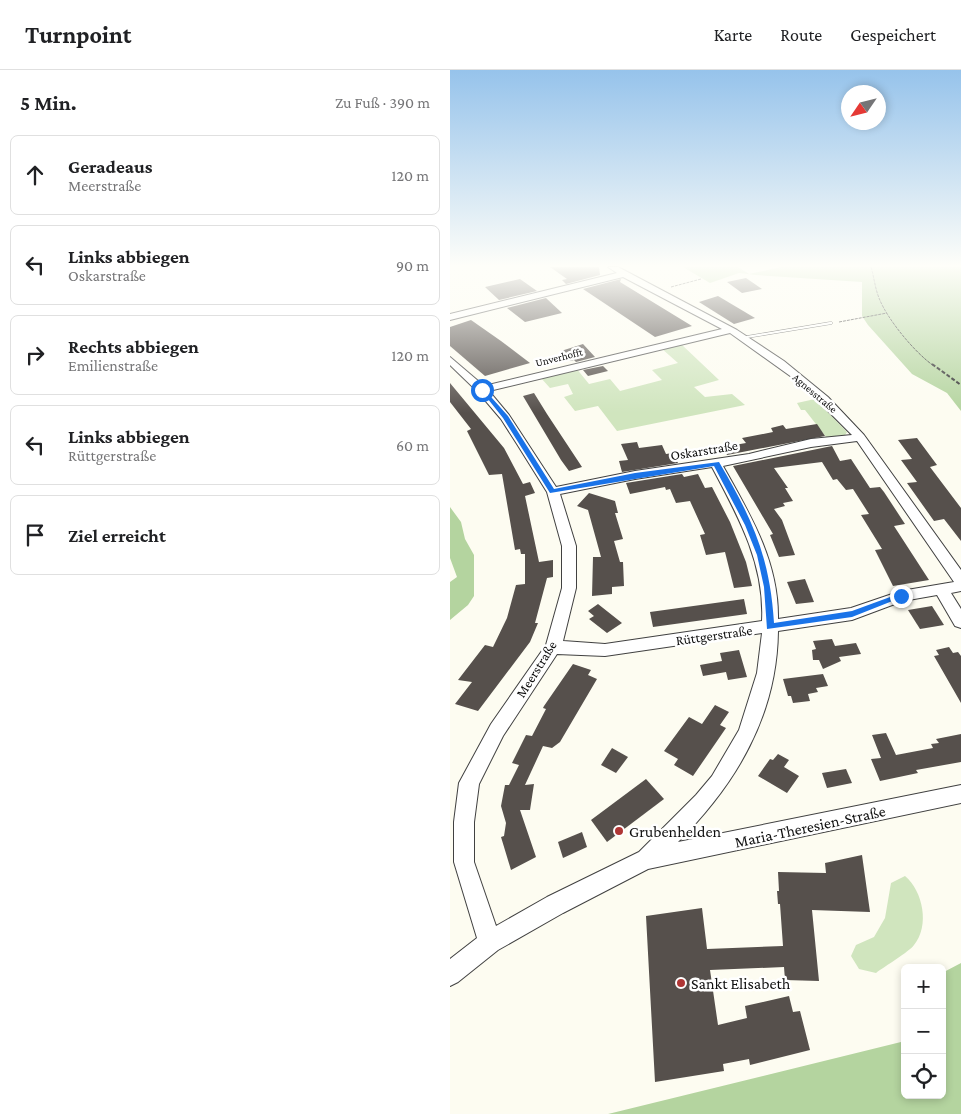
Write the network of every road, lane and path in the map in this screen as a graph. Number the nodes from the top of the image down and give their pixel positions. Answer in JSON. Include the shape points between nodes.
{"nodes":[{"id":1,"x":703,"y":316,"type":"edge"},
{"id":2,"x":871,"y":316,"type":"edge"},
{"id":3,"x":889,"y":316,"type":"edge"},
{"id":4,"x":830,"y":323,"type":"joint"},
{"id":5,"x":730,"y":330,"type":"junction"},
{"id":6,"x":741,"y":338,"type":"junction"},
{"id":7,"x":450,"y":360,"type":"edge"},
{"id":8,"x":961,"y":385,"type":"edge"},
{"id":9,"x":482,"y":390,"type":"junction"},
{"id":10,"x":860,"y":437,"type":"junction"},
{"id":11,"x":716,"y":464,"type":"junction"},
{"id":12,"x":553,"y":492,"type":"junction"},
{"id":13,"x":961,"y":581,"type":"edge"},
{"id":14,"x":961,"y":586,"type":"edge"},
{"id":15,"x":941,"y":590,"type":"junction"},
{"id":16,"x":961,"y":622,"type":"edge"},
{"id":17,"x":770,"y":626,"type":"junction"},
{"id":18,"x":553,"y":647,"type":"junction"},
{"id":19,"x":961,"y":794,"type":"edge"},
{"id":20,"x":646,"y":859,"type":"junction"},
{"id":21,"x":490,"y":942,"type":"junction"},
{"id":22,"x":450,"y":974,"type":"edge"}],
"edges":[{"from":1,"to":5,"type":"street","name":"Agnesstraße"},
{"from":2,"to":4,"type":"path"},
{"from":3,"to":8,"type":"path","via":[[923,358]]},
{"from":4,"to":6,"type":"lane"},
{"from":5,"to":6,"type":"street","name":"Agnesstraße"},
{"from":5,"to":9,"type":"street","name":"Unverhofft"},
{"from":6,"to":10,"type":"street","name":"Agnesstraße","via":[[820,395],[846,418]]},
{"from":7,"to":9,"type":"street","name":"Meerstraße"},
{"from":9,"to":12,"type":"street","name":"Meerstraße","via":[[505,417]]},
{"from":10,"to":11,"type":"street","name":"Oskarstraße","via":[[811,443]]},
{"from":10,"to":13,"type":"street","name":"Agnesstraße"},
{"from":11,"to":12,"type":"street","name":"Oskarstraße","via":[[635,475]]},
{"from":11,"to":17,"type":"street","via":[[749,525],[761,555],[768,587]]},
{"from":12,"to":18,"type":"street","name":"Meerstraße","via":[[569,546],[569,588]]},
{"from":14,"to":15,"type":"street","name":"Rüttgerstraße"},
{"from":15,"to":16,"type":"street"},
{"from":15,"to":17,"type":"street","name":"Rüttgerstraße","via":[[901,596],[852,614]]},
{"from":17,"to":18,"type":"street","name":"Rüttgerstraße","via":[[605,650]]},
{"from":17,"to":20,"type":"street","via":[[766,668],[754,716],[740,749],[719,783]]},
{"from":18,"to":21,"type":"street","name":"Meerstraße","via":[[496,730],[469,784],[464,822],[464,862]]},
{"from":19,"to":20,"type":"street","name":"Maria-Theresien-Straße"},
{"from":20,"to":21,"type":"street","name":"Maria-Theresien-Straße"},
{"from":21,"to":22,"type":"street","name":"Maria-Theresien-Straße"}]}
